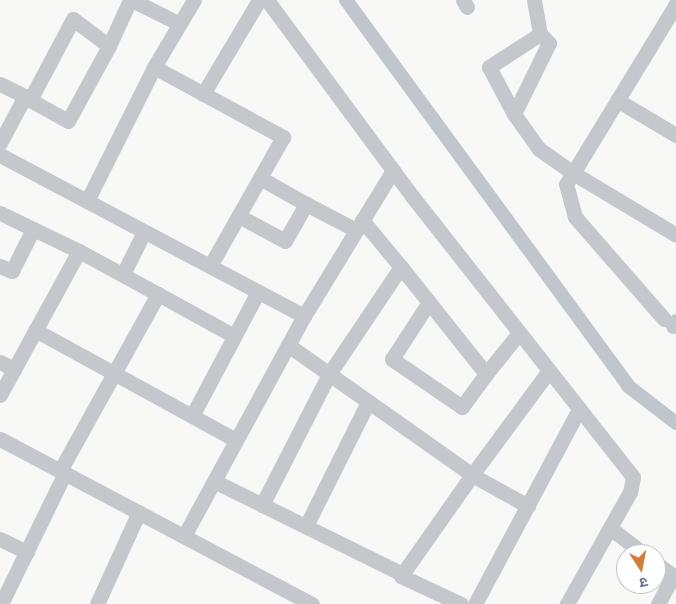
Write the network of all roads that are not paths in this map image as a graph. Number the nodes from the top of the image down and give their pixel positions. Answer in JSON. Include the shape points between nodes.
{"nodes":[{"id":1,"x":131,"y":0,"type":"edge"},
{"id":2,"x":194,"y":0,"type":"edge"},
{"id":3,"x":259,"y":0,"type":"edge"},
{"id":4,"x":267,"y":0,"type":"edge"},
{"id":5,"x":534,"y":0,"type":"edge"},
{"id":6,"x":676,"y":4,"type":"edge"},
{"id":7,"x":178,"y":23,"type":"junction"},
{"id":8,"x":540,"y":34,"type":"junction"},
{"id":9,"x":109,"y":46,"type":"junction"},
{"id":10,"x":154,"y":68,"type":"junction"},
{"id":11,"x":0,"y":84,"type":"edge"},
{"id":12,"x":203,"y":94,"type":"junction"},
{"id":13,"x":28,"y":98,"type":"junction"},
{"id":14,"x":617,"y":100,"type":"junction"},
{"id":15,"x":514,"y":114,"type":"junction"},
{"id":16,"x":676,"y":135,"type":"edge"},
{"id":17,"x":1,"y":155,"type":"edge"},
{"id":18,"x":393,"y":170,"type":"junction"},
{"id":19,"x":573,"y":172,"type":"junction"},
{"id":20,"x":260,"y":178,"type":"junction"},
{"id":21,"x":87,"y":201,"type":"junction"},
{"id":22,"x":306,"y":204,"type":"junction"},
{"id":23,"x":0,"y":213,"type":"edge"},
{"id":24,"x":239,"y":216,"type":"junction"},
{"id":25,"x":359,"y":225,"type":"junction"},
{"id":26,"x":33,"y":229,"type":"junction"},
{"id":27,"x":144,"y":232,"type":"junction"},
{"id":28,"x":676,"y":235,"type":"edge"},
{"id":29,"x":78,"y":251,"type":"junction"},
{"id":30,"x":0,"y":266,"type":"edge"},
{"id":31,"x":210,"y":266,"type":"junction"},
{"id":32,"x":401,"y":267,"type":"junction"},
{"id":33,"x":123,"y":274,"type":"junction"},
{"id":34,"x":258,"y":292,"type":"junction"},
{"id":35,"x":158,"y":294,"type":"junction"},
{"id":36,"x":429,"y":302,"type":"junction"},
{"id":37,"x":304,"y":316,"type":"junction"},
{"id":38,"x":671,"y":322,"type":"edge"},
{"id":39,"x":35,"y":330,"type":"junction"},
{"id":40,"x":518,"y":334,"type":"junction"},
{"id":41,"x":234,"y":336,"type":"junction"},
{"id":42,"x":288,"y":345,"type":"junction"},
{"id":43,"x":0,"y":362,"type":"edge"},
{"id":44,"x":14,"y":369,"type":"junction"},
{"id":45,"x":114,"y":372,"type":"junction"},
{"id":46,"x":548,"y":372,"type":"junction"},
{"id":47,"x":329,"y":374,"type":"junction"},
{"id":48,"x":486,"y":374,"type":"junction"},
{"id":49,"x":0,"y":395,"type":"edge"},
{"id":50,"x":368,"y":402,"type":"junction"},
{"id":51,"x":578,"y":411,"type":"junction"},
{"id":52,"x":192,"y":416,"type":"junction"},
{"id":53,"x":0,"y":439,"type":"edge"},
{"id":54,"x":236,"y":440,"type":"junction"},
{"id":55,"x":63,"y":472,"type":"junction"},
{"id":56,"x":472,"y":476,"type":"junction"},
{"id":57,"x":214,"y":481,"type":"junction"},
{"id":58,"x":262,"y":505,"type":"junction"},
{"id":59,"x":528,"y":506,"type":"junction"},
{"id":60,"x":139,"y":512,"type":"junction"},
{"id":61,"x":306,"y":526,"type":"junction"},
{"id":62,"x":610,"y":528,"type":"junction"},
{"id":63,"x":184,"y":536,"type":"junction"},
{"id":64,"x":0,"y":539,"type":"edge"},
{"id":65,"x":631,"y":544,"type":"edge"},
{"id":66,"x":27,"y":552,"type":"junction"},
{"id":67,"x":402,"y":574,"type":"junction"},
{"id":68,"x":675,"y":577,"type":"edge"},
{"id":69,"x":1,"y":604,"type":"edge"},
{"id":70,"x":97,"y":604,"type":"edge"},
{"id":71,"x":312,"y":604,"type":"edge"},
{"id":72,"x":461,"y":604,"type":"edge"},
{"id":73,"x":475,"y":604,"type":"edge"},
{"id":74,"x":567,"y":604,"type":"edge"},
{"id":75,"x":658,"y":604,"type":"edge"}],
"edges":[{"from":1,"to":7,"type":"street"},
{"from":1,"to":9,"type":"street"},
{"from":2,"to":7,"type":"street"},
{"from":3,"to":12,"type":"street"},
{"from":4,"to":18,"type":"street"},
{"from":5,"to":8,"type":"street"},
{"from":6,"to":14,"type":"street"},
{"from":7,"to":10,"type":"street"},
{"from":8,"to":15,"type":"street","via":[[549,43]]},
{"from":8,"to":15,"type":"street","via":[[488,68]]},
{"from":9,"to":13,"type":"street","via":[[68,121]]},
{"from":9,"to":13,"type":"street","via":[[73,20]]},
{"from":10,"to":12,"type":"street"},
{"from":10,"to":21,"type":"street"},
{"from":11,"to":13,"type":"street"},
{"from":12,"to":20,"type":"street","via":[[283,137]]},
{"from":13,"to":17,"type":"street"},
{"from":14,"to":16,"type":"street"},
{"from":14,"to":19,"type":"street"},
{"from":15,"to":19,"type":"street","via":[[539,149]]},
{"from":17,"to":21,"type":"street"},
{"from":18,"to":25,"type":"street"},
{"from":18,"to":40,"type":"street"},
{"from":19,"to":28,"type":"street"},
{"from":19,"to":38,"type":"street","via":[[566,184],[575,217]]},
{"from":20,"to":22,"type":"street"},
{"from":20,"to":24,"type":"street"},
{"from":21,"to":27,"type":"street"},
{"from":22,"to":24,"type":"street","via":[[285,241]]},
{"from":22,"to":25,"type":"street"},
{"from":23,"to":26,"type":"street"},
{"from":24,"to":31,"type":"street"},
{"from":25,"to":32,"type":"street"},
{"from":25,"to":37,"type":"street"},
{"from":26,"to":29,"type":"street"},
{"from":26,"to":30,"type":"street","via":[[12,271]]},
{"from":27,"to":31,"type":"street"},
{"from":27,"to":33,"type":"street"},
{"from":29,"to":33,"type":"street"},
{"from":29,"to":39,"type":"street"},
{"from":31,"to":34,"type":"street"},
{"from":32,"to":36,"type":"street"},
{"from":32,"to":47,"type":"street"},
{"from":33,"to":35,"type":"street"},
{"from":34,"to":37,"type":"street"},
{"from":34,"to":41,"type":"street"},
{"from":35,"to":41,"type":"street"},
{"from":35,"to":45,"type":"street"},
{"from":36,"to":48,"type":"street"},
{"from":36,"to":48,"type":"street","via":[[392,359],[462,407]]},
{"from":37,"to":42,"type":"street"},
{"from":39,"to":44,"type":"street"},
{"from":39,"to":45,"type":"street"},
{"from":40,"to":46,"type":"street"},
{"from":40,"to":48,"type":"street"},
{"from":41,"to":52,"type":"street"},
{"from":42,"to":47,"type":"street"},
{"from":42,"to":54,"type":"street"},
{"from":43,"to":44,"type":"street"},
{"from":44,"to":49,"type":"street"},
{"from":45,"to":52,"type":"street"},
{"from":45,"to":55,"type":"street"},
{"from":46,"to":51,"type":"street"},
{"from":46,"to":56,"type":"street"},
{"from":47,"to":50,"type":"street"},
{"from":47,"to":58,"type":"street"},
{"from":50,"to":56,"type":"street"},
{"from":50,"to":61,"type":"street"},
{"from":51,"to":59,"type":"street"},
{"from":51,"to":62,"type":"street","via":[[633,477],[630,492]]},
{"from":52,"to":54,"type":"street"},
{"from":53,"to":55,"type":"street"},
{"from":54,"to":57,"type":"street"},
{"from":55,"to":60,"type":"street"},
{"from":55,"to":66,"type":"street"},
{"from":56,"to":59,"type":"street"},
{"from":56,"to":67,"type":"street"},
{"from":57,"to":58,"type":"street"},
{"from":57,"to":63,"type":"street"},
{"from":58,"to":61,"type":"street"},
{"from":59,"to":73,"type":"street"},
{"from":60,"to":63,"type":"street"},
{"from":60,"to":70,"type":"street"},
{"from":61,"to":67,"type":"street"},
{"from":62,"to":65,"type":"street"},
{"from":62,"to":74,"type":"street"},
{"from":63,"to":71,"type":"street"},
{"from":64,"to":66,"type":"street"},
{"from":66,"to":69,"type":"street"},
{"from":67,"to":72,"type":"street"},
{"from":68,"to":75,"type":"street"}]}
